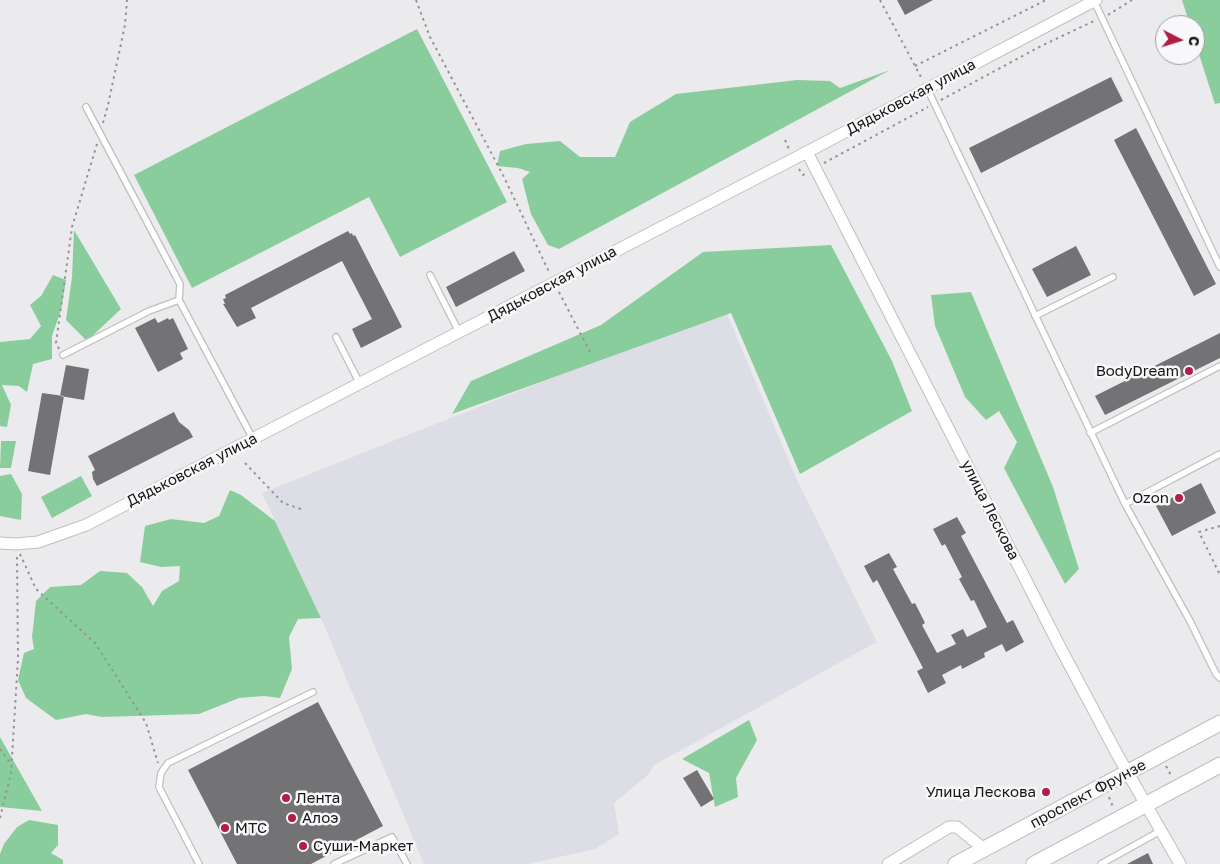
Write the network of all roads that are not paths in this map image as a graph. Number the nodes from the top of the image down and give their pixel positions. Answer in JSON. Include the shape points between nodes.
{"nodes":[{"id":1,"x":1095,"y":0,"type":"edge"},
{"id":2,"x":927,"y":88,"type":"junction"},
{"id":3,"x":86,"y":107,"type":"dead end"},
{"id":4,"x":807,"y":152,"type":"junction"},
{"id":5,"x":1220,"y":267,"type":"edge"},
{"id":6,"x":430,"y":275,"type":"dead end"},
{"id":7,"x":1113,"y":277,"type":"dead end"},
{"id":8,"x":179,"y":300,"type":"junction"},
{"id":9,"x":1035,"y":316,"type":"junction"},
{"id":10,"x":459,"y":332,"type":"junction"},
{"id":11,"x":336,"y":337,"type":"dead end"},
{"id":12,"x":63,"y":356,"type":"road end"},
{"id":13,"x":1220,"y":366,"type":"edge"},
{"id":14,"x":360,"y":384,"type":"junction"},
{"id":15,"x":1090,"y":433,"type":"junction"},
{"id":16,"x":253,"y":439,"type":"junction"},
{"id":17,"x":1220,"y":454,"type":"edge"},
{"id":18,"x":1125,"y":504,"type":"junction"},
{"id":19,"x":0,"y":543,"type":"edge"},
{"id":20,"x":1220,"y":678,"type":"edge"},
{"id":21,"x":313,"y":692,"type":"dead end"},
{"id":22,"x":1220,"y":723,"type":"edge"},
{"id":23,"x":1220,"y":765,"type":"edge"},
{"id":24,"x":1128,"y":773,"type":"junction"},
{"id":25,"x":1147,"y":804,"type":"junction"},
{"id":26,"x":1162,"y":830,"type":"junction"},
{"id":27,"x":984,"y":849,"type":"junction"},
{"id":28,"x":199,"y":864,"type":"edge"},
{"id":29,"x":334,"y":864,"type":"edge"},
{"id":30,"x":407,"y":864,"type":"edge"},
{"id":31,"x":888,"y":864,"type":"edge"},
{"id":32,"x":956,"y":864,"type":"edge"},
{"id":33,"x":1034,"y":864,"type":"edge"},
{"id":34,"x":1101,"y":864,"type":"edge"},
{"id":35,"x":1180,"y":864,"type":"edge"}],
"edges":[{"from":1,"to":2,"type":"street","name":"Дядьковская улица"},
{"from":1,"to":5,"type":"lane"},
{"from":2,"to":4,"type":"street","name":"Дядьковская улица"},
{"from":2,"to":9,"type":"lane"},
{"from":3,"to":8,"type":"lane","via":[[180,284]]},
{"from":4,"to":10,"type":"street","name":"Дядьковская улица"},
{"from":4,"to":24,"type":"street","name":"улица Лескова","via":[[1061,649]]},
{"from":6,"to":10,"type":"lane"},
{"from":7,"to":9,"type":"lane"},
{"from":8,"to":12,"type":"lane","via":[[149,311]]},
{"from":8,"to":16,"type":"lane"},
{"from":9,"to":15,"type":"lane"},
{"from":10,"to":14,"type":"street","name":"Дядьковская улица"},
{"from":11,"to":14,"type":"lane"},
{"from":13,"to":15,"type":"lane"},
{"from":14,"to":16,"type":"street","name":"Дядьковская улица"},
{"from":15,"to":18,"type":"lane"},
{"from":16,"to":19,"type":"street","name":"Дядьковская улица","via":[[86,525],[38,542]]},
{"from":17,"to":18,"type":"lane"},
{"from":18,"to":20,"type":"lane"},
{"from":21,"to":28,"type":"lane","via":[[168,763],[161,773],[160,787]]},
{"from":22,"to":24,"type":"main road","name":"проспект Фрунзе"},
{"from":23,"to":25,"type":"main road"},
{"from":24,"to":25,"type":"street","name":"улица Лескова"},
{"from":24,"to":27,"type":"main road","name":"проспект Фрунзе"},
{"from":25,"to":26,"type":"street","name":"улица Лескова"},
{"from":25,"to":33,"type":"main road"},
{"from":26,"to":34,"type":"lane"},
{"from":26,"to":35,"type":"street","name":"улица Лескова"},
{"from":27,"to":31,"type":"street","via":[[957,827],[949,827]]},
{"from":27,"to":32,"type":"main road","name":"проспект Фрунзе"},
{"from":29,"to":30,"type":"lane","via":[[392,836]]}]}
